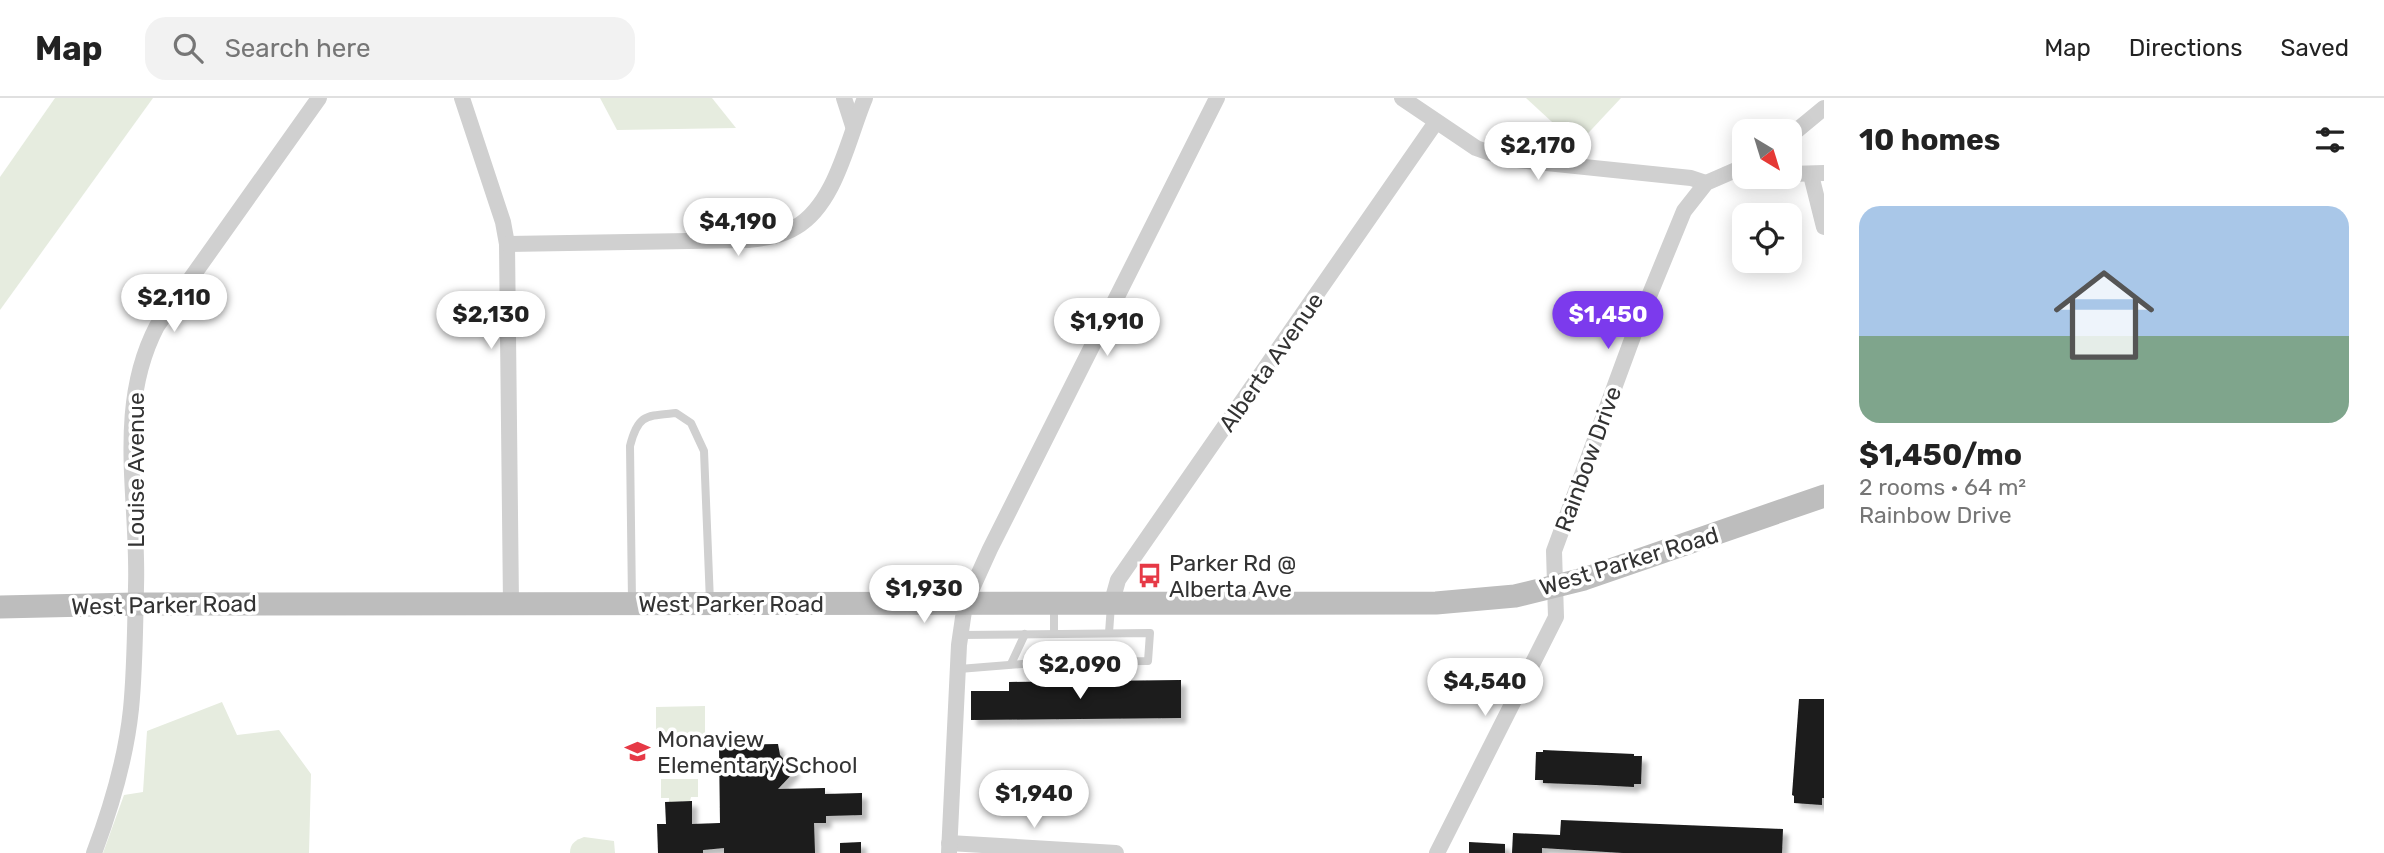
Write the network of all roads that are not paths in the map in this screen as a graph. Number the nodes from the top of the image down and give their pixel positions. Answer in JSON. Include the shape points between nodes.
{"nodes":[{"id":1,"x":319,"y":98,"type":"edge"},
{"id":2,"x":462,"y":98,"type":"edge"},
{"id":3,"x":844,"y":98,"type":"edge"},
{"id":4,"x":865,"y":98,"type":"edge"},
{"id":5,"x":1217,"y":98,"type":"edge"},
{"id":6,"x":1402,"y":98,"type":"edge"},
{"id":7,"x":1824,"y":108,"type":"edge"},
{"id":8,"x":1436,"y":122,"type":"junction"},
{"id":9,"x":1802,"y":126,"type":"edge"},
{"id":10,"x":853,"y":127,"type":"junction"},
{"id":11,"x":1732,"y":173,"type":"edge"},
{"id":12,"x":1817,"y":174,"type":"edge"},
{"id":13,"x":1706,"y":183,"type":"junction"},
{"id":14,"x":1824,"y":227,"type":"edge"},
{"id":15,"x":507,"y":244,"type":"junction"},
{"id":16,"x":1824,"y":496,"type":"edge"},
{"id":17,"x":1555,"y":587,"type":"junction"},
{"id":18,"x":135,"y":604,"type":"junction"},
{"id":19,"x":511,"y":604,"type":"junction"},
{"id":20,"x":632,"y":604,"type":"junction"},
{"id":21,"x":710,"y":604,"type":"junction"},
{"id":22,"x":965,"y":604,"type":"junction"},
{"id":23,"x":1054,"y":604,"type":"junction"},
{"id":24,"x":1111,"y":604,"type":"junction"},
{"id":25,"x":0,"y":607,"type":"edge"},
{"id":26,"x":1054,"y":633,"type":"junction"},
{"id":27,"x":1109,"y":633,"type":"junction"},
{"id":28,"x":1026,"y":634,"type":"junction"},
{"id":29,"x":960,"y":635,"type":"junction"},
{"id":30,"x":1011,"y":664,"type":"junction"},
{"id":31,"x":958,"y":669,"type":"junction"},
{"id":32,"x":949,"y":848,"type":"edge"},
{"id":33,"x":94,"y":853,"type":"edge"},
{"id":34,"x":1116,"y":853,"type":"edge"},
{"id":35,"x":1437,"y":853,"type":"edge"}],
"edges":[{"from":1,"to":18,"type":"street","name":"Louise Avenue","via":[[146,348],[131,424]]},
{"from":2,"to":15,"type":"street"},
{"from":3,"to":10,"type":"street"},
{"from":4,"to":10,"type":"street"},
{"from":5,"to":22,"type":"street"},
{"from":6,"to":8,"type":"street"},
{"from":7,"to":9,"type":"street"},
{"from":8,"to":13,"type":"street","via":[[1476,148],[1507,159]]},
{"from":8,"to":24,"type":"street","name":"Alberta Avenue","via":[[1118,580]]},
{"from":10,"to":15,"type":"street","via":[[820,206],[807,220],[783,233],[749,240]]},
{"from":11,"to":13,"type":"street","name":"Rainbow Drive"},
{"from":12,"to":14,"type":"street"},
{"from":13,"to":17,"type":"street","name":"Rainbow Drive","via":[[1684,211],[1639,323],[1554,551]]},
{"from":15,"to":19,"type":"street"},
{"from":16,"to":17,"type":"street","name":"West Parker Road"},
{"from":17,"to":24,"type":"street","name":"West Parker Road","via":[[1515,596],[1436,603]]},
{"from":17,"to":35,"type":"street","name":"Rainbow Drive","via":[[1556,617],[1546,640]]},
{"from":18,"to":19,"type":"street","name":"West Parker Road"},
{"from":18,"to":25,"type":"street","name":"West Parker Road"},
{"from":18,"to":33,"type":"street","name":"Louise Avenue","via":[[131,712],[110,807]]},
{"from":19,"to":20,"type":"street","name":"West Parker Road"},
{"from":20,"to":21,"type":"street","name":"West Parker Road"},
{"from":20,"to":21,"type":"lane","via":[[630,446],[635,425],[647,416],[676,413],[691,423],[704,451]]},
{"from":21,"to":22,"type":"street","name":"West Parker Road"},
{"from":22,"to":23,"type":"street","name":"West Parker Road"},
{"from":22,"to":29,"type":"street"},
{"from":23,"to":24,"type":"street","name":"West Parker Road"},
{"from":23,"to":26,"type":"lane"},
{"from":24,"to":27,"type":"lane"},
{"from":26,"to":27,"type":"lane"},
{"from":26,"to":28,"type":"lane"},
{"from":27,"to":30,"type":"lane","via":[[1150,634],[1147,661]]},
{"from":28,"to":29,"type":"lane"},
{"from":28,"to":30,"type":"lane"},
{"from":29,"to":31,"type":"street"},
{"from":30,"to":31,"type":"lane"},
{"from":31,"to":32,"type":"street"},
{"from":32,"to":34,"type":"street"}]}
